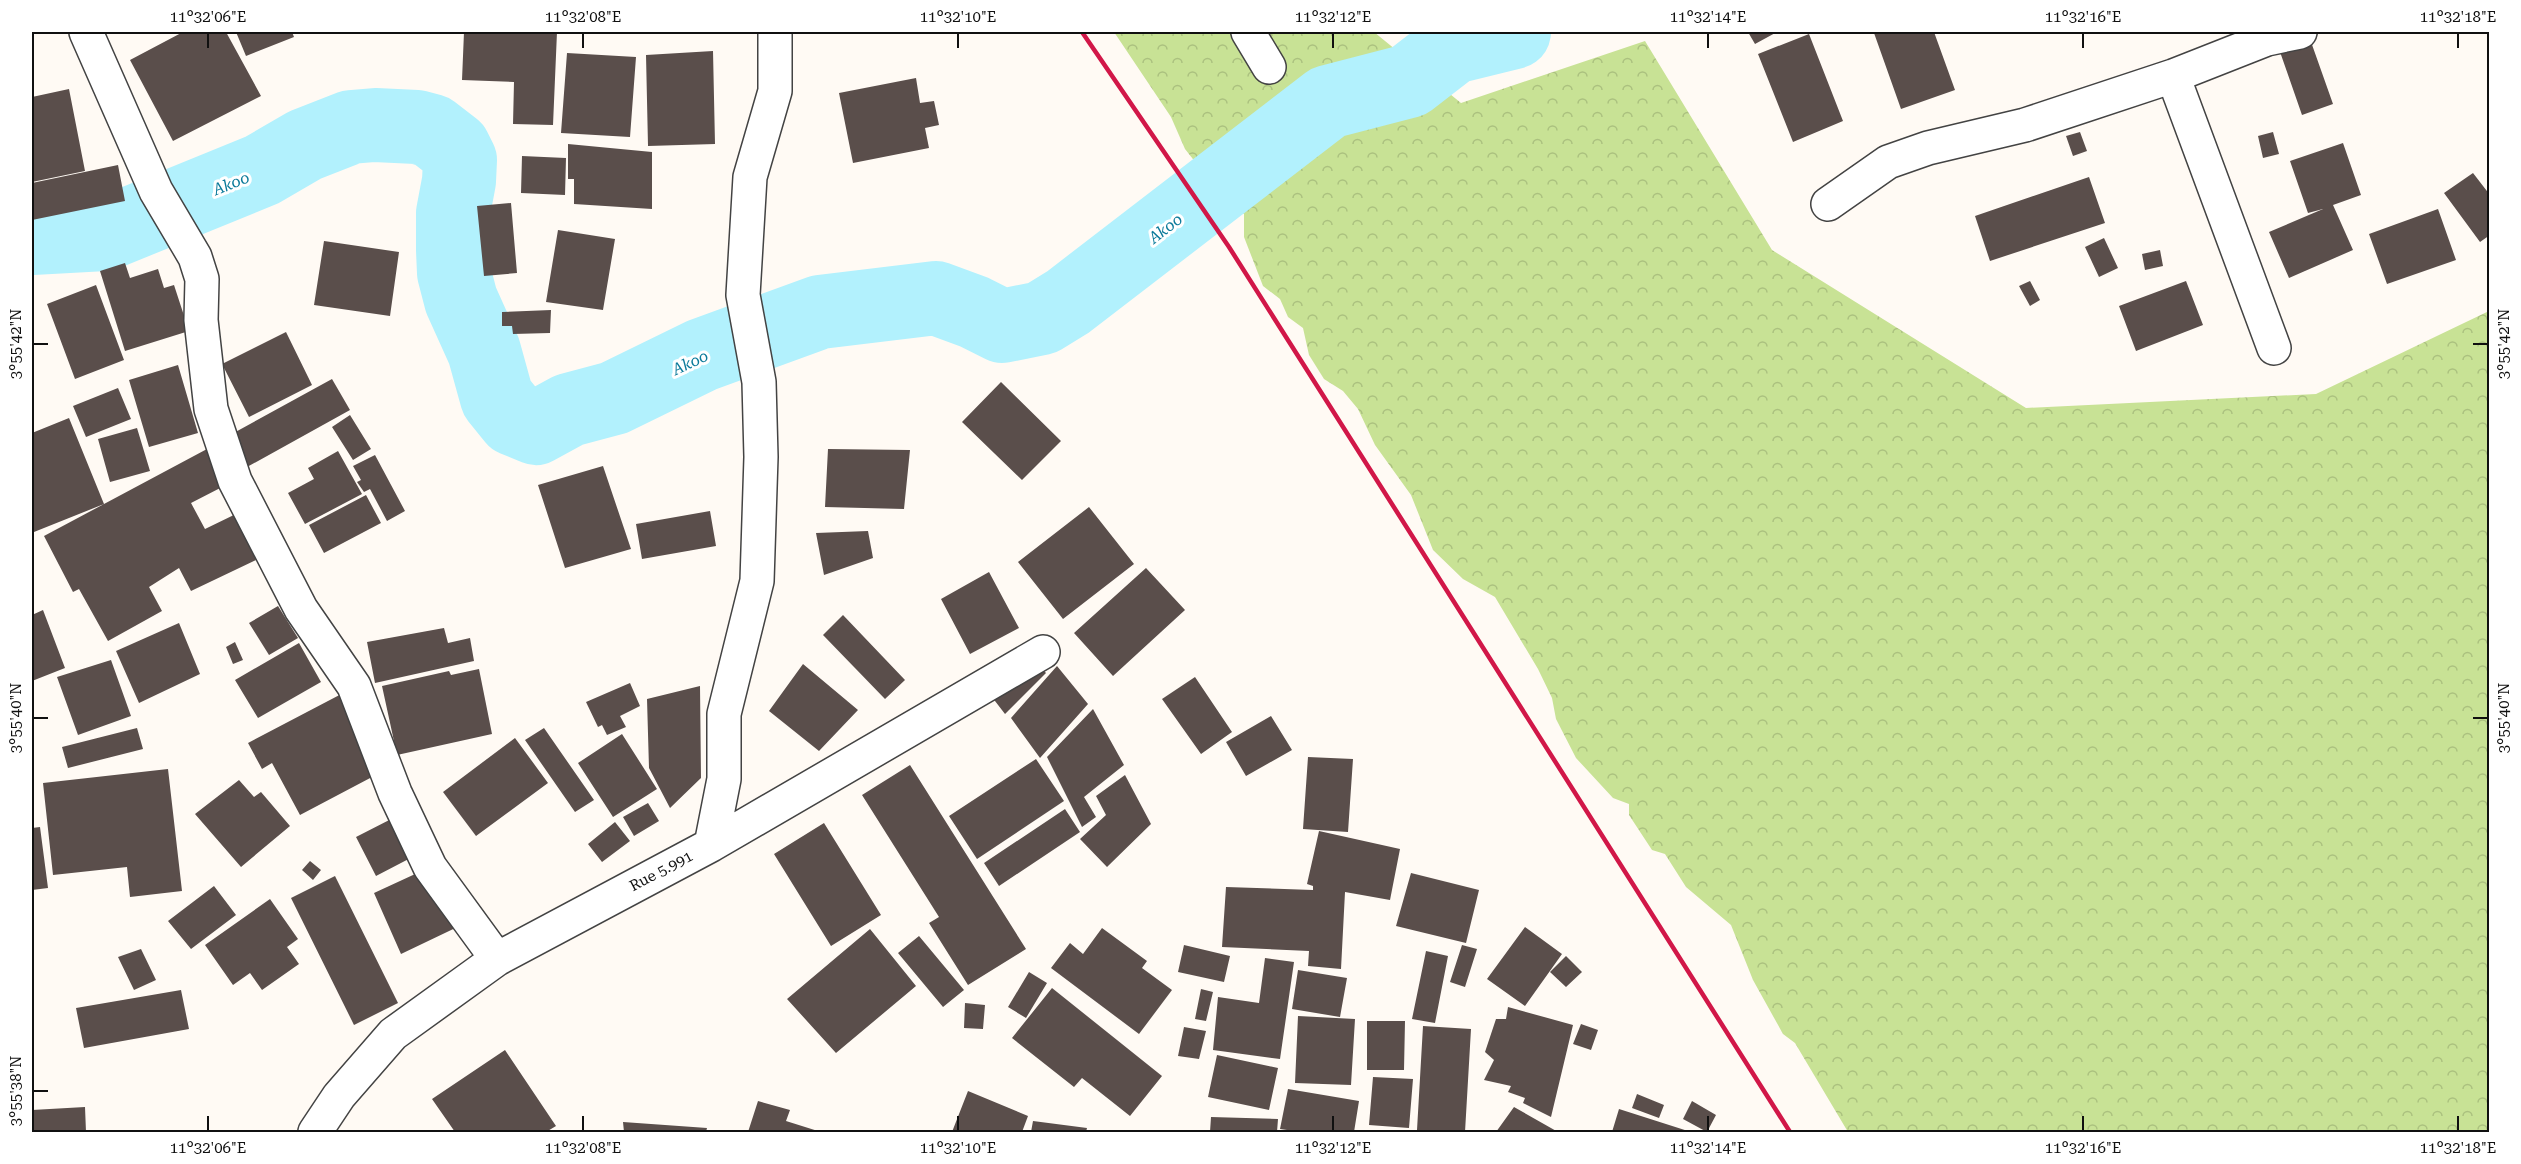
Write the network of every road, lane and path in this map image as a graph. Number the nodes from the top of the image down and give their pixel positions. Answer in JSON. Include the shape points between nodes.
{"nodes":[{"id":1,"x":86,"y":32,"type":"edge"},
{"id":2,"x":775,"y":32,"type":"edge"},
{"id":3,"x":1248,"y":32,"type":"edge"},
{"id":4,"x":2301,"y":32,"type":"edge"},
{"id":5,"x":1269,"y":67,"type":"dead end"},
{"id":6,"x":2173,"y":76,"type":"junction"},
{"id":7,"x":1828,"y":204,"type":"dead end"},
{"id":8,"x":2274,"y":348,"type":"dead end"},
{"id":9,"x":1043,"y":652,"type":"dead end"},
{"id":10,"x":711,"y":845,"type":"junction"},
{"id":11,"x":496,"y":959,"type":"junction"},
{"id":12,"x":315,"y":1132,"type":"edge"}],
"edges":[{"from":1,"to":11,"type":"street","via":[[156,191],[195,256],[202,279],[201,320],[211,409],[235,481],[302,609],[354,686],[395,793],[430,867]]},
{"from":2,"to":10,"type":"street","via":[[775,91],[750,177],[743,295],[759,382],[757,581],[724,714],[724,779]]},
{"from":3,"to":5,"type":"street"},
{"from":4,"to":6,"type":"street","via":[[2266,39]]},
{"from":6,"to":7,"type":"street","via":[[2025,125],[1928,148],[1888,162]]},
{"from":6,"to":8,"type":"street"},
{"from":9,"to":10,"type":"street","name":"Rue 5.991"},
{"from":10,"to":11,"type":"street","name":"Rue 5.991"},
{"from":11,"to":12,"type":"street","name":"Rue 5.991","via":[[393,1034],[339,1096]]}]}
